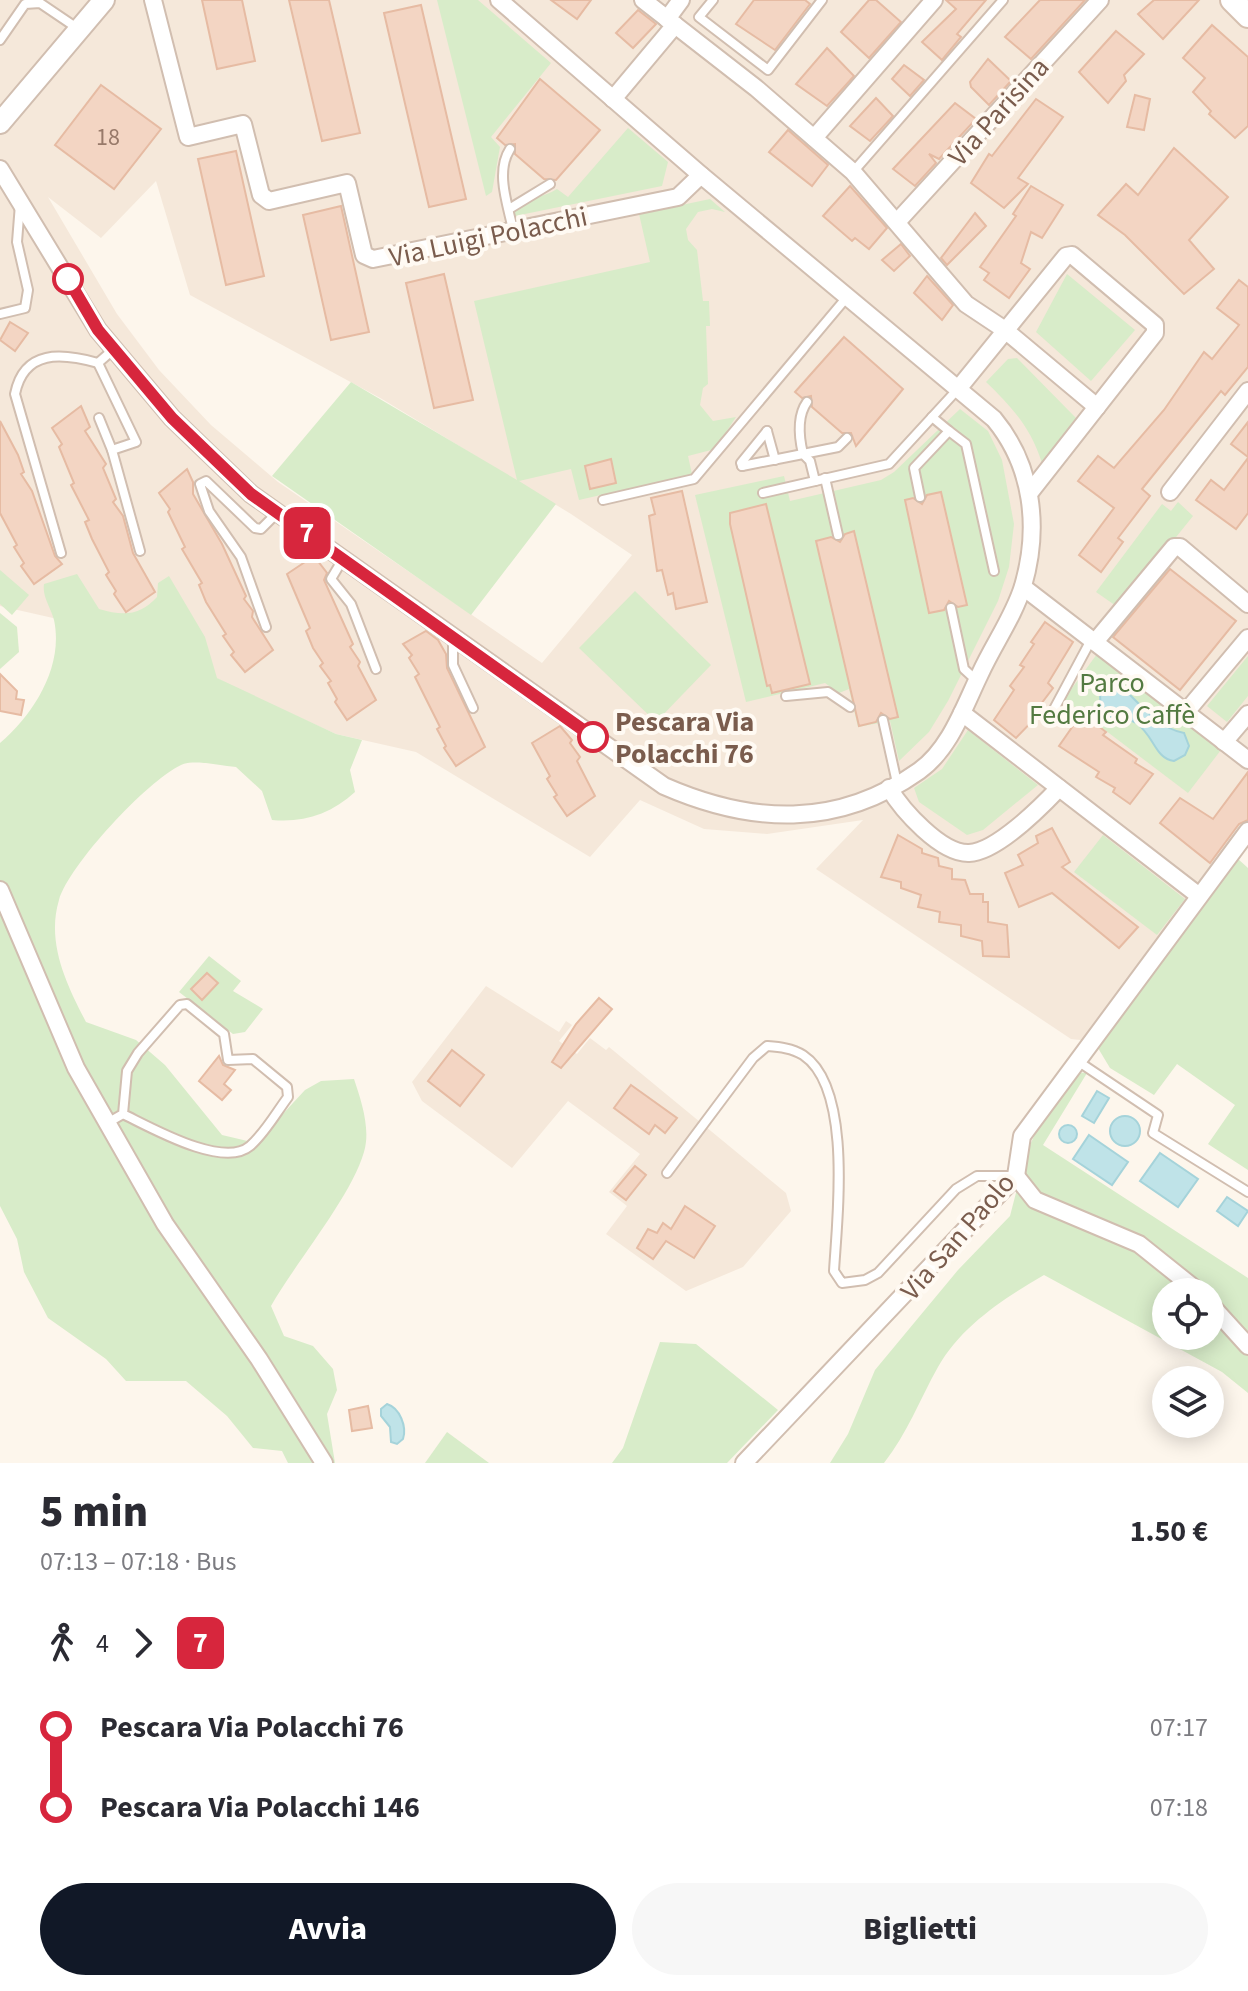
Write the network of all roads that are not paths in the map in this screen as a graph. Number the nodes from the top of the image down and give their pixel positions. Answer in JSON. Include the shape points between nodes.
{"nodes":[{"id":1,"x":104,"y":0,"type":"edge"},
{"id":2,"x":153,"y":0,"type":"edge"},
{"id":3,"x":499,"y":0,"type":"edge"},
{"id":4,"x":643,"y":0,"type":"edge"},
{"id":5,"x":681,"y":0,"type":"edge"},
{"id":6,"x":713,"y":0,"type":"edge"},
{"id":7,"x":934,"y":0,"type":"edge"},
{"id":8,"x":1003,"y":0,"type":"edge"},
{"id":9,"x":1100,"y":0,"type":"edge"},
{"id":10,"x":1232,"y":0,"type":"edge"},
{"id":11,"x":820,"y":1,"type":"edge"},
{"id":12,"x":1248,"y":16,"type":"edge"},
{"id":13,"x":671,"y":22,"type":"junction"},
{"id":14,"x":80,"y":30,"type":"junction"},
{"id":15,"x":0,"y":40,"type":"edge"},
{"id":16,"x":613,"y":99,"type":"junction"},
{"id":17,"x":0,"y":123,"type":"edge"},
{"id":18,"x":814,"y":138,"type":"junction"},
{"id":19,"x":510,"y":149,"type":"dead end"},
{"id":20,"x":0,"y":169,"type":"edge"},
{"id":21,"x":853,"y":172,"type":"junction"},
{"id":22,"x":701,"y":175,"type":"junction"},
{"id":23,"x":550,"y":184,"type":"dead end"},
{"id":24,"x":20,"y":200,"type":"junction"},
{"id":25,"x":509,"y":209,"type":"junction"},
{"id":26,"x":897,"y":222,"type":"junction"},
{"id":27,"x":513,"y":231,"type":"junction"},
{"id":28,"x":847,"y":297,"type":"junction"},
{"id":29,"x":0,"y":314,"type":"edge"},
{"id":30,"x":1005,"y":330,"type":"junction"},
{"id":31,"x":114,"y":349,"type":"junction"},
{"id":32,"x":98,"y":363,"type":"junction"},
{"id":33,"x":958,"y":389,"type":"junction"},
{"id":34,"x":1248,"y":391,"type":"edge"},
{"id":35,"x":807,"y":402,"type":"dead end"},
{"id":36,"x":1097,"y":407,"type":"junction"},
{"id":37,"x":932,"y":417,"type":"junction"},
{"id":38,"x":99,"y":418,"type":"dead end"},
{"id":39,"x":949,"y":431,"type":"junction"},
{"id":40,"x":847,"y":438,"type":"dead end"},
{"id":41,"x":112,"y":450,"type":"junction"},
{"id":42,"x":803,"y":454,"type":"junction"},
{"id":43,"x":775,"y":460,"type":"junction"},
{"id":44,"x":825,"y":478,"type":"junction"},
{"id":45,"x":815,"y":481,"type":"junction"},
{"id":46,"x":1031,"y":491,"type":"junction"},
{"id":47,"x":1170,"y":492,"type":"dead end"},
{"id":48,"x":763,"y":493,"type":"dead end"},
{"id":49,"x":920,"y":497,"type":"dead end"},
{"id":50,"x":603,"y":500,"type":"dead end"},
{"id":51,"x":278,"y":513,"type":"junction"},
{"id":52,"x":838,"y":535,"type":"dead end"},
{"id":53,"x":140,"y":551,"type":"dead end"},
{"id":54,"x":61,"y":553,"type":"dead end"},
{"id":55,"x":343,"y":559,"type":"junction"},
{"id":56,"x":994,"y":571,"type":"dead end"},
{"id":57,"x":1023,"y":587,"type":"junction"},
{"id":58,"x":1248,"y":604,"type":"edge"},
{"id":59,"x":951,"y":608,"type":"dead end"},
{"id":60,"x":266,"y":627,"type":"dead end"},
{"id":61,"x":453,"y":636,"type":"junction"},
{"id":62,"x":1248,"y":638,"type":"edge"},
{"id":63,"x":1093,"y":641,"type":"junction"},
{"id":64,"x":376,"y":669,"type":"dead end"},
{"id":65,"x":977,"y":681,"type":"junction"},
{"id":66,"x":786,"y":696,"type":"dead end"},
{"id":67,"x":850,"y":707,"type":"dead end"},
{"id":68,"x":473,"y":708,"type":"dead end"},
{"id":69,"x":1053,"y":711,"type":"dead end"},
{"id":70,"x":1186,"y":712,"type":"junction"},
{"id":71,"x":962,"y":713,"type":"junction"},
{"id":72,"x":1248,"y":714,"type":"edge"},
{"id":73,"x":883,"y":720,"type":"dead end"},
{"id":74,"x":1224,"y":742,"type":"junction"},
{"id":75,"x":1248,"y":760,"type":"edge"},
{"id":76,"x":893,"y":786,"type":"junction"},
{"id":77,"x":1059,"y":788,"type":"junction"},
{"id":78,"x":1248,"y":831,"type":"edge"},
{"id":79,"x":0,"y":890,"type":"edge"},
{"id":80,"x":1198,"y":895,"type":"junction"},
{"id":81,"x":1075,"y":1059,"type":"junction"},
{"id":82,"x":116,"y":1118,"type":"junction"},
{"id":83,"x":667,"y":1173,"type":"dead end"},
{"id":84,"x":1016,"y":1176,"type":"junction"},
{"id":85,"x":1248,"y":1192,"type":"edge"},
{"id":86,"x":1182,"y":1278,"type":"edge"},
{"id":87,"x":1224,"y":1319,"type":"edge"},
{"id":88,"x":1248,"y":1346,"type":"edge"},
{"id":89,"x":324,"y":1463,"type":"edge"},
{"id":90,"x":744,"y":1463,"type":"edge"}],
"edges":[{"from":1,"to":14,"type":"street"},
{"from":2,"to":27,"type":"street","name":"Via Luigi Polacchi","via":[[188,137],[243,124],[261,195],[269,201],[347,183],[364,255],[373,259]]},
{"from":3,"to":16,"type":"street"},
{"from":4,"to":13,"type":"street"},
{"from":5,"to":13,"type":"street"},
{"from":6,"to":11,"type":"lane","via":[[699,17],[768,70]]},
{"from":7,"to":18,"type":"street"},
{"from":8,"to":21,"type":"lane"},
{"from":9,"to":26,"type":"street","name":"Via Parisina"},
{"from":10,"to":12,"type":"main road"},
{"from":13,"to":16,"type":"street"},
{"from":13,"to":18,"type":"street"},
{"from":14,"to":15,"type":"lane","via":[[40,3],[25,4]]},
{"from":14,"to":17,"type":"street"},
{"from":16,"to":22,"type":"street"},
{"from":18,"to":21,"type":"street"},
{"from":19,"to":25,"type":"lane","via":[[503,166]]},
{"from":20,"to":24,"type":"street"},
{"from":21,"to":26,"type":"street"},
{"from":22,"to":27,"type":"street","name":"Via Luigi Polacchi","via":[[678,197]]},
{"from":22,"to":28,"type":"street"},
{"from":23,"to":25,"type":"lane"},
{"from":24,"to":29,"type":"lane","via":[[17,242],[28,290],[25,308]]},
{"from":24,"to":31,"type":"street"},
{"from":25,"to":27,"type":"lane"},
{"from":26,"to":30,"type":"street","via":[[966,304]]},
{"from":28,"to":33,"type":"street"},
{"from":28,"to":50,"type":"lane","via":[[694,479]]},
{"from":30,"to":33,"type":"street"},
{"from":30,"to":36,"type":"street"},
{"from":30,"to":36,"type":"street","via":[[1072,255],[1155,325],[1155,333]]},
{"from":31,"to":32,"type":"lane"},
{"from":31,"to":51,"type":"street","via":[[172,418]]},
{"from":32,"to":41,"type":"lane","via":[[136,442]]},
{"from":32,"to":54,"type":"lane","via":[[69,355],[38,358],[29,364],[15,394]]},
{"from":33,"to":37,"type":"lane"},
{"from":33,"to":46,"type":"street","via":[[1006,434]]},
{"from":34,"to":47,"type":"street"},
{"from":35,"to":42,"type":"lane","via":[[801,410]]},
{"from":36,"to":46,"type":"street"},
{"from":37,"to":39,"type":"lane"},
{"from":37,"to":44,"type":"lane","via":[[889,464]]},
{"from":38,"to":41,"type":"lane"},
{"from":39,"to":49,"type":"lane","via":[[914,468]]},
{"from":39,"to":56,"type":"lane","via":[[966,444]]},
{"from":40,"to":42,"type":"lane","via":[[838,447]]},
{"from":41,"to":53,"type":"lane"},
{"from":42,"to":43,"type":"lane"},
{"from":42,"to":45,"type":"lane"},
{"from":43,"to":43,"type":"lane","via":[[742,466],[741,463],[767,431]]},
{"from":44,"to":45,"type":"lane"},
{"from":44,"to":52,"type":"lane"},
{"from":45,"to":48,"type":"lane"},
{"from":46,"to":57,"type":"street"},
{"from":51,"to":55,"type":"street"},
{"from":51,"to":60,"type":"lane","via":[[261,529],[255,528],[206,481],[200,484],[209,511],[241,557]]},
{"from":55,"to":61,"type":"street"},
{"from":55,"to":64,"type":"lane","via":[[331,579],[351,604]]},
{"from":57,"to":63,"type":"street"},
{"from":57,"to":65,"type":"street"},
{"from":58,"to":63,"type":"street","via":[[1174,547]]},
{"from":59,"to":65,"type":"lane","via":[[964,669]]},
{"from":61,"to":68,"type":"lane","via":[[453,665]]},
{"from":61,"to":76,"type":"street","via":[[664,786],[703,803],[746,814],[818,813]]},
{"from":62,"to":70,"type":"street"},
{"from":63,"to":69,"type":"lane"},
{"from":63,"to":70,"type":"street"},
{"from":65,"to":71,"type":"street"},
{"from":66,"to":67,"type":"lane","via":[[828,692]]},
{"from":70,"to":74,"type":"street"},
{"from":71,"to":76,"type":"street","via":[[945,743],[921,769]]},
{"from":71,"to":77,"type":"street"},
{"from":72,"to":74,"type":"street"},
{"from":73,"to":76,"type":"lane"},
{"from":74,"to":75,"type":"street"},
{"from":76,"to":77,"type":"street","via":[[902,808],[936,839],[969,853],[992,845]]},
{"from":77,"to":80,"type":"street"},
{"from":78,"to":80,"type":"street","name":"Via San Paolo"},
{"from":79,"to":82,"type":"street","via":[[76,1068]]},
{"from":80,"to":81,"type":"street","name":"Via San Paolo"},
{"from":81,"to":84,"type":"street","name":"Via San Paolo","via":[[1022,1136]]},
{"from":81,"to":85,"type":"lane","via":[[1158,1115],[1153,1133]]},
{"from":82,"to":82,"type":"lane","via":[[127,1071],[180,1005],[187,1004],[224,1034],[228,1060],[253,1059],[287,1087],[288,1097],[249,1148],[232,1153],[202,1149]]},
{"from":82,"to":89,"type":"street","via":[[165,1224],[284,1395]]},
{"from":83,"to":84,"type":"lane","via":[[767,1046],[805,1056],[835,1114],[841,1165],[834,1271],[842,1283],[878,1273],[966,1182],[977,1176]]},
{"from":84,"to":86,"type":"street","via":[[1035,1200],[1139,1244]]},
{"from":84,"to":90,"type":"street","name":"Via San Paolo"},
{"from":87,"to":88,"type":"street"}]}
